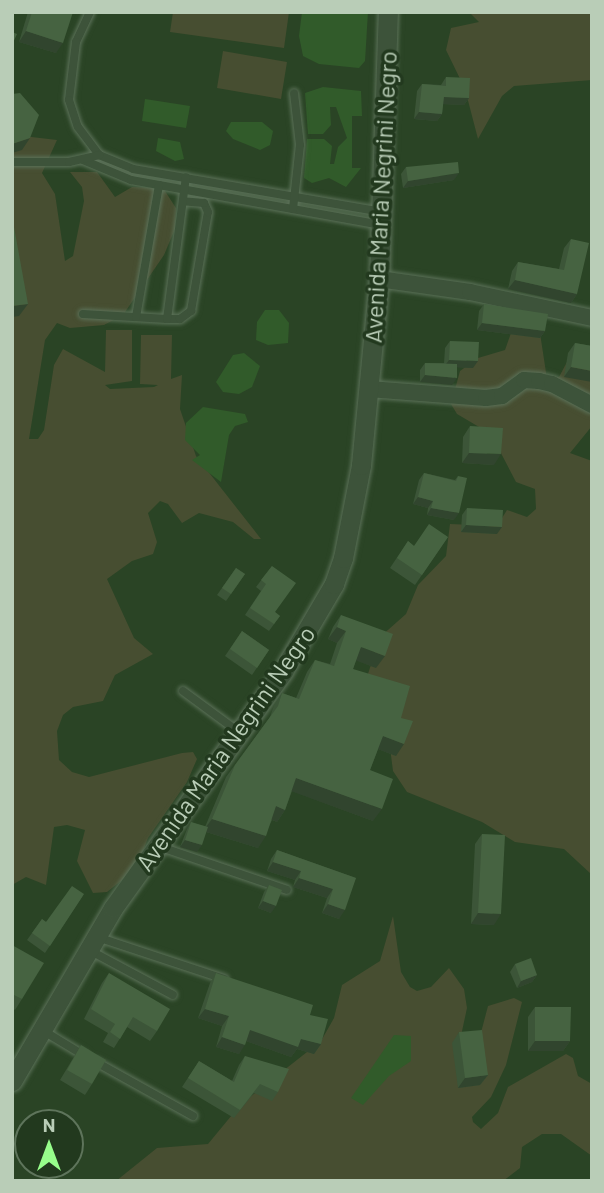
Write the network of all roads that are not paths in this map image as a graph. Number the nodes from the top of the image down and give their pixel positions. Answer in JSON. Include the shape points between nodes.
{"nodes":[{"id":1,"x":89,"y":12,"type":"edge"},
{"id":2,"x":388,"y":12,"type":"edge"},
{"id":3,"x":295,"y":93,"type":"dead end"},
{"id":4,"x":99,"y":155,"type":"junction"},
{"id":5,"x":83,"y":160,"type":"junction"},
{"id":6,"x":12,"y":162,"type":"edge"},
{"id":7,"x":186,"y":177,"type":"junction"},
{"id":8,"x":159,"y":185,"type":"junction"},
{"id":9,"x":184,"y":190,"type":"junction"},
{"id":10,"x":295,"y":196,"type":"junction"},
{"id":11,"x":183,"y":201,"type":"junction"},
{"id":12,"x":293,"y":209,"type":"junction"},
{"id":13,"x":383,"y":219,"type":"junction"},
{"id":14,"x":379,"y":279,"type":"junction"},
{"id":15,"x":83,"y":314,"type":"dead end"},
{"id":16,"x":136,"y":317,"type":"junction"},
{"id":17,"x":592,"y":318,"type":"edge"},
{"id":18,"x":167,"y":319,"type":"junction"},
{"id":19,"x":369,"y":389,"type":"junction"},
{"id":20,"x":592,"y":405,"type":"edge"},
{"id":21,"x":183,"y":691,"type":"dead end"},
{"id":22,"x":240,"y":733,"type":"junction"},
{"id":23,"x":156,"y":845,"type":"junction"},
{"id":24,"x":287,"y":890,"type":"dead end"},
{"id":25,"x":90,"y":942,"type":"junction"},
{"id":26,"x":237,"y":984,"type":"edge"},
{"id":27,"x":173,"y":995,"type":"dead end"},
{"id":28,"x":39,"y":1028,"type":"junction"},
{"id":29,"x":12,"y":1080,"type":"edge"},
{"id":30,"x":192,"y":1116,"type":"dead end"}],
"edges":[{"from":1,"to":4,"type":"lane","via":[[76,42],[69,100],[75,121]]},
{"from":2,"to":13,"type":"street","name":"Avenida Maria Negrini Negro"},
{"from":3,"to":10,"type":"lane","via":[[300,145]]},
{"from":4,"to":5,"type":"lane"},
{"from":4,"to":7,"type":"lane","via":[[134,169]]},
{"from":5,"to":6,"type":"lane"},
{"from":5,"to":8,"type":"lane","via":[[100,171]]},
{"from":7,"to":9,"type":"lane"},
{"from":7,"to":10,"type":"lane"},
{"from":8,"to":9,"type":"lane"},
{"from":8,"to":16,"type":"lane"},
{"from":9,"to":11,"type":"lane"},
{"from":9,"to":12,"type":"lane"},
{"from":10,"to":12,"type":"lane"},
{"from":10,"to":13,"type":"lane"},
{"from":11,"to":18,"type":"lane"},
{"from":11,"to":18,"type":"lane","via":[[204,203],[208,212],[195,302],[186,316]]},
{"from":12,"to":13,"type":"lane"},
{"from":13,"to":14,"type":"street","name":"Avenida Maria Negrini Negro"},
{"from":14,"to":17,"type":"street","via":[[470,292]]},
{"from":14,"to":19,"type":"street","name":"Avenida Maria Negrini Negro"},
{"from":15,"to":16,"type":"lane"},
{"from":16,"to":18,"type":"lane"},
{"from":19,"to":20,"type":"street","via":[[486,398],[502,396],[524,380],[538,381]]},
{"from":19,"to":22,"type":"street","name":"Avenida Maria Negrini Negro","via":[[355,508],[343,558],[316,617]]},
{"from":21,"to":22,"type":"lane"},
{"from":22,"to":23,"type":"street","name":"Avenida Maria Negrini Negro"},
{"from":23,"to":24,"type":"lane"},
{"from":23,"to":25,"type":"street","name":"Avenida Maria Negrini Negro"},
{"from":25,"to":26,"type":"lane"},
{"from":25,"to":27,"type":"lane"},
{"from":25,"to":28,"type":"street","name":"Avenida Maria Negrini Negro"},
{"from":28,"to":29,"type":"street","name":"Avenida Maria Negrini Negro"},
{"from":28,"to":30,"type":"lane"}]}
